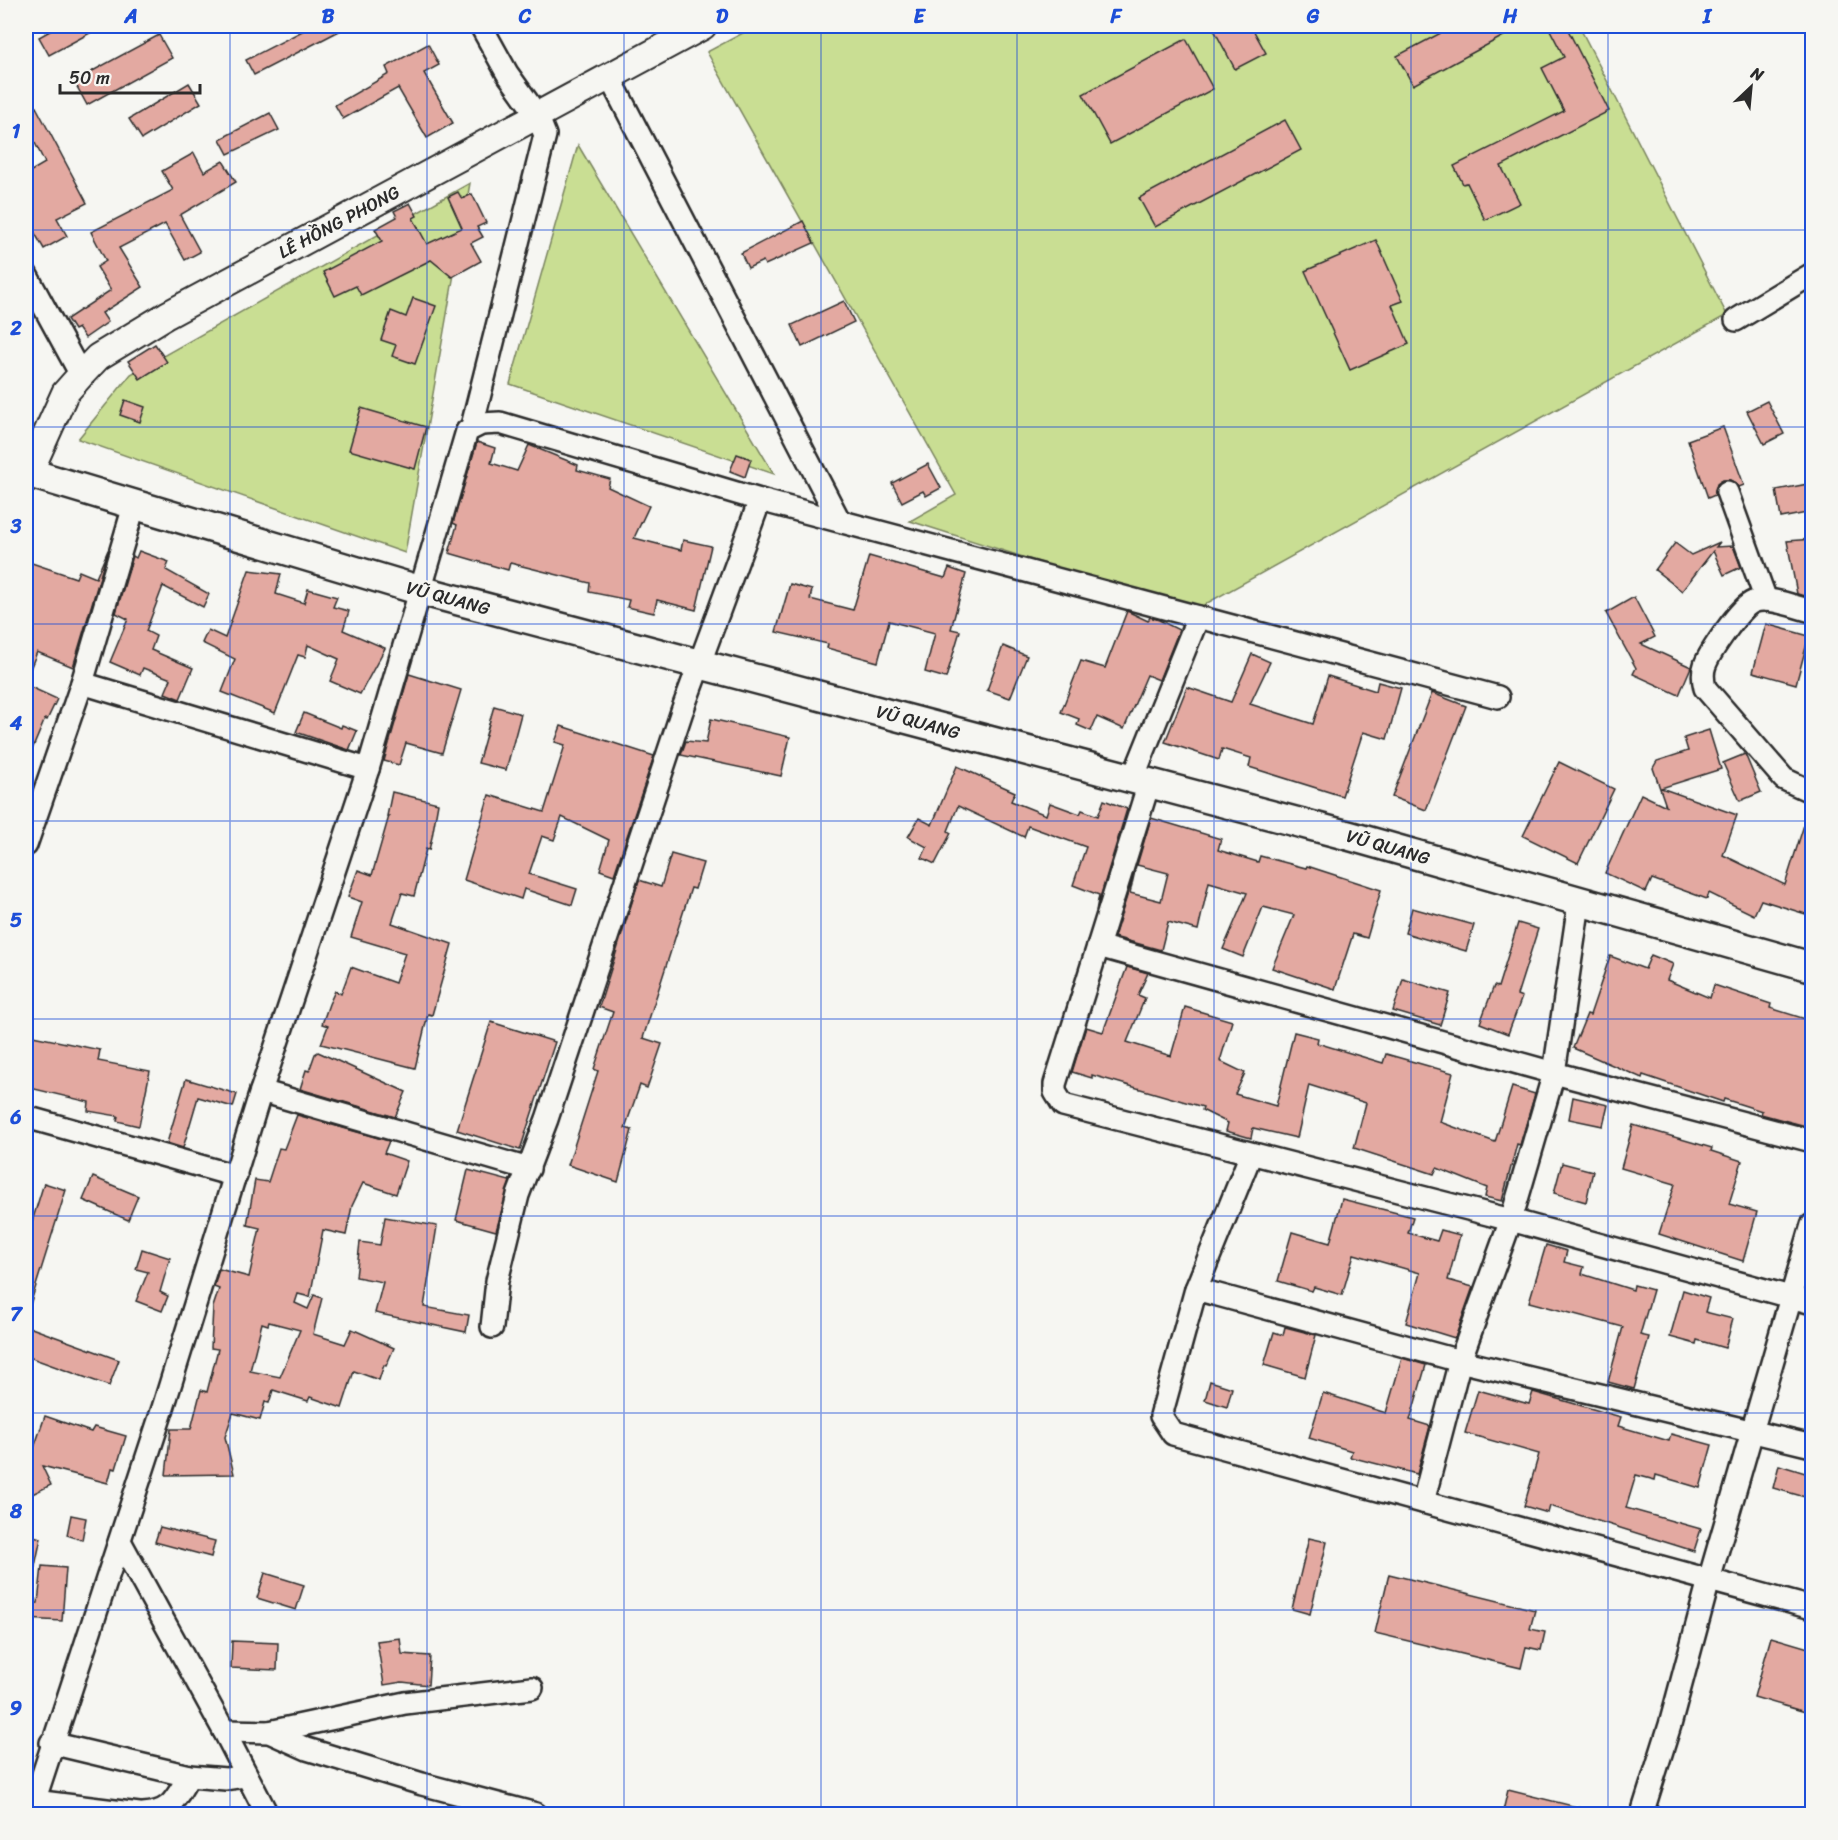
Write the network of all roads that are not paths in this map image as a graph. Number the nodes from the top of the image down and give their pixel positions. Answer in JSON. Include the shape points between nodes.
{"nodes":[{"id":1,"x":481,"y":26,"type":"edge"},
{"id":2,"x":703,"y":26,"type":"edge"},
{"id":3,"x":609,"y":76,"type":"junction"},
{"id":4,"x":537,"y":115,"type":"junction"},
{"id":5,"x":26,"y":274,"type":"edge"},
{"id":6,"x":1812,"y":274,"type":"edge"},
{"id":7,"x":1736,"y":320,"type":"dead end"},
{"id":8,"x":81,"y":375,"type":"junction"},
{"id":9,"x":481,"y":424,"type":"junction"},
{"id":10,"x":27,"y":475,"type":"edge"},
{"id":11,"x":1727,"y":492,"type":"dead end"},
{"id":12,"x":760,"y":500,"type":"junction"},
{"id":13,"x":134,"y":506,"type":"junction"},
{"id":14,"x":839,"y":520,"type":"junction"},
{"id":15,"x":419,"y":590,"type":"junction"},
{"id":16,"x":1766,"y":600,"type":"junction"},
{"id":17,"x":1812,"y":611,"type":"edge"},
{"id":18,"x":1198,"y":617,"type":"junction"},
{"id":19,"x":701,"y":665,"type":"junction"},
{"id":20,"x":82,"y":682,"type":"junction"},
{"id":21,"x":1498,"y":697,"type":"dead end"},
{"id":22,"x":368,"y":769,"type":"junction"},
{"id":23,"x":1141,"y":781,"type":"junction"},
{"id":24,"x":1812,"y":792,"type":"edge"},
{"id":25,"x":26,"y":845,"type":"edge"},
{"id":26,"x":1579,"y":903,"type":"junction"},
{"id":27,"x":1098,"y":946,"type":"junction"},
{"id":28,"x":1812,"y":967,"type":"edge"},
{"id":29,"x":1554,"y":1073,"type":"junction"},
{"id":30,"x":261,"y":1091,"type":"junction"},
{"id":31,"x":26,"y":1117,"type":"edge"},
{"id":32,"x":1812,"y":1141,"type":"edge"},
{"id":33,"x":1251,"y":1154,"type":"junction"},
{"id":34,"x":529,"y":1169,"type":"junction"},
{"id":35,"x":236,"y":1176,"type":"junction"},
{"id":36,"x":1511,"y":1220,"type":"junction"},
{"id":37,"x":1812,"y":1225,"type":"edge"},
{"id":38,"x":1196,"y":1288,"type":"junction"},
{"id":39,"x":1803,"y":1300,"type":"edge"},
{"id":40,"x":492,"y":1327,"type":"dead end"},
{"id":41,"x":1460,"y":1361,"type":"junction"},
{"id":42,"x":1753,"y":1430,"type":"junction"},
{"id":43,"x":1812,"y":1446,"type":"edge"},
{"id":44,"x":1424,"y":1502,"type":"junction"},
{"id":45,"x":120,"y":1541,"type":"junction"},
{"id":46,"x":1708,"y":1580,"type":"junction"},
{"id":47,"x":1812,"y":1608,"type":"edge"},
{"id":48,"x":532,"y":1688,"type":"dead end"},
{"id":49,"x":224,"y":1731,"type":"junction"},
{"id":50,"x":269,"y":1732,"type":"junction"},
{"id":51,"x":51,"y":1743,"type":"junction"},
{"id":52,"x":189,"y":1776,"type":"junction"},
{"id":53,"x":245,"y":1776,"type":"junction"},
{"id":54,"x":32,"y":1808,"type":"edge"},
{"id":55,"x":268,"y":1814,"type":"edge"},
{"id":56,"x":141,"y":1815,"type":"edge"},
{"id":57,"x":536,"y":1815,"type":"edge"},
{"id":58,"x":1642,"y":1815,"type":"edge"}],
"edges":[{"from":1,"to":4,"type":"street","via":[[507,73]]},
{"from":2,"to":3,"type":"street","name":"LÊ HỒNG PHONG"},
{"from":3,"to":4,"type":"street","name":"LÊ HỒNG PHONG"},
{"from":3,"to":14,"type":"street"},
{"from":4,"to":8,"type":"street","name":"LÊ HỒNG PHONG","via":[[167,315],[98,357]]},
{"from":4,"to":9,"type":"street","via":[[546,135],[473,422]]},
{"from":5,"to":8,"type":"street"},
{"from":6,"to":7,"type":"street"},
{"from":8,"to":10,"type":"street","name":"LÊ HỒNG PHONG","via":[[65,393]]},
{"from":9,"to":12,"type":"street","via":[[500,423]]},
{"from":9,"to":15,"type":"street","via":[[467,431]]},
{"from":10,"to":13,"type":"main road","name":"VŨ QUANG"},
{"from":11,"to":16,"type":"street"},
{"from":12,"to":14,"type":"street"},
{"from":12,"to":19,"type":"street"},
{"from":13,"to":15,"type":"main road","name":"VŨ QUANG"},
{"from":13,"to":20,"type":"street"},
{"from":14,"to":18,"type":"street"},
{"from":15,"to":19,"type":"main road","name":"VŨ QUANG"},
{"from":15,"to":22,"type":"street"},
{"from":16,"to":17,"type":"street"},
{"from":16,"to":24,"type":"street","via":[[1753,602],[1740,611],[1705,665],[1702,677],[1705,688],[1784,778]]},
{"from":18,"to":21,"type":"street"},
{"from":18,"to":23,"type":"street"},
{"from":19,"to":23,"type":"main road","name":"VŨ QUANG"},
{"from":19,"to":34,"type":"street","via":[[682,711]]},
{"from":20,"to":22,"type":"street"},
{"from":20,"to":25,"type":"street"},
{"from":22,"to":30,"type":"street"},
{"from":23,"to":26,"type":"main road","name":"VŨ QUANG","via":[[1350,836]]},
{"from":23,"to":27,"type":"street"},
{"from":26,"to":28,"type":"main road","name":"VŨ QUANG"},
{"from":26,"to":29,"type":"street"},
{"from":27,"to":29,"type":"street"},
{"from":27,"to":33,"type":"street","via":[[1055,1084],[1058,1100],[1070,1109]]},
{"from":29,"to":32,"type":"street"},
{"from":29,"to":36,"type":"street"},
{"from":30,"to":34,"type":"street"},
{"from":30,"to":35,"type":"street"},
{"from":31,"to":35,"type":"street"},
{"from":33,"to":36,"type":"street"},
{"from":33,"to":38,"type":"street"},
{"from":34,"to":40,"type":"street","via":[[503,1250]]},
{"from":35,"to":45,"type":"street"},
{"from":36,"to":39,"type":"street"},
{"from":36,"to":41,"type":"street"},
{"from":37,"to":39,"type":"street"},
{"from":38,"to":41,"type":"street"},
{"from":38,"to":44,"type":"street","via":[[1161,1416],[1173,1434]]},
{"from":39,"to":42,"type":"street"},
{"from":41,"to":42,"type":"street"},
{"from":41,"to":44,"type":"street"},
{"from":42,"to":43,"type":"street"},
{"from":42,"to":46,"type":"street"},
{"from":44,"to":46,"type":"street"},
{"from":45,"to":49,"type":"street"},
{"from":45,"to":51,"type":"street"},
{"from":46,"to":47,"type":"street"},
{"from":46,"to":58,"type":"street"},
{"from":48,"to":50,"type":"street","via":[[405,1703]]},
{"from":49,"to":50,"type":"street"},
{"from":49,"to":53,"type":"street"},
{"from":50,"to":57,"type":"street","via":[[306,1749]]},
{"from":51,"to":52,"type":"street"},
{"from":51,"to":54,"type":"street"},
{"from":52,"to":53,"type":"street"},
{"from":52,"to":56,"type":"street","via":[[172,1804],[159,1813]]},
{"from":53,"to":55,"type":"street"},
{"from":54,"to":56,"type":"street"}]}
